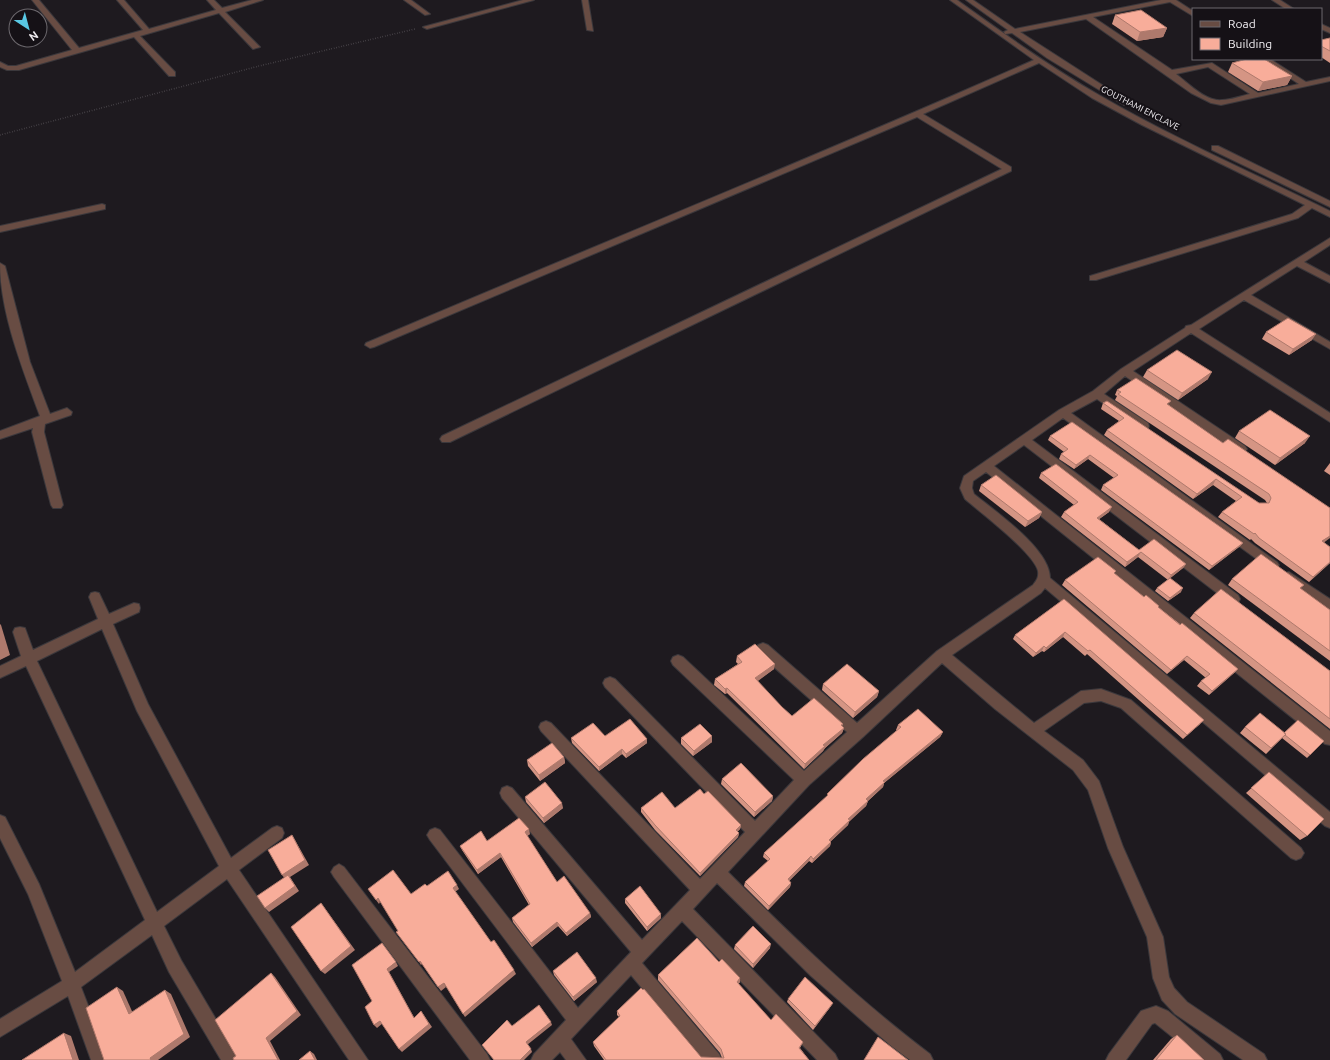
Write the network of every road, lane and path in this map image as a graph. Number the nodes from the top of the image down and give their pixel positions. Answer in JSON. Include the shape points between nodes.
{"nodes":[{"id":1,"x":35,"y":0,"type":"edge"},
{"id":2,"x":120,"y":0,"type":"edge"},
{"id":3,"x":210,"y":0,"type":"edge"},
{"id":4,"x":260,"y":0,"type":"edge"},
{"id":5,"x":407,"y":0,"type":"edge"},
{"id":6,"x":531,"y":0,"type":"edge"},
{"id":7,"x":585,"y":0,"type":"edge"},
{"id":8,"x":953,"y":0,"type":"edge"},
{"id":9,"x":969,"y":0,"type":"edge"},
{"id":10,"x":1171,"y":0,"type":"edge"},
{"id":11,"x":1275,"y":0,"type":"edge"},
{"id":12,"x":1289,"y":8,"type":"edge"},
{"id":13,"x":220,"y":11,"type":"junction"},
{"id":14,"x":1192,"y":13,"type":"edge"},
{"id":15,"x":427,"y":14,"type":"dead end"},
{"id":16,"x":1087,"y":16,"type":"junction"},
{"id":17,"x":427,"y":27,"type":"joint"},
{"id":18,"x":591,"y":30,"type":"dead end"},
{"id":19,"x":147,"y":31,"type":"junction"},
{"id":20,"x":1012,"y":31,"type":"junction"},
{"id":21,"x":1000,"y":33,"type":"junction"},
{"id":22,"x":135,"y":34,"type":"junction"},
{"id":23,"x":256,"y":47,"type":"dead end"},
{"id":24,"x":77,"y":51,"type":"junction"},
{"id":25,"x":1040,"y":60,"type":"junction"},
{"id":26,"x":1267,"y":60,"type":"edge"},
{"id":27,"x":0,"y":64,"type":"edge"},
{"id":28,"x":1170,"y":73,"type":"junction"},
{"id":29,"x":172,"y":74,"type":"dead end"},
{"id":30,"x":1330,"y":79,"type":"edge"},
{"id":31,"x":1306,"y":85,"type":"junction"},
{"id":32,"x":1256,"y":96,"type":"junction"},
{"id":33,"x":917,"y":114,"type":"junction"},
{"id":34,"x":0,"y":135,"type":"edge"},
{"id":35,"x":1330,"y":197,"type":"edge"},
{"id":36,"x":1320,"y":199,"type":"junction"},
{"id":37,"x":1330,"y":204,"type":"edge"},
{"id":38,"x":1311,"y":205,"type":"junction"},
{"id":39,"x":102,"y":207,"type":"dead end"},
{"id":40,"x":1330,"y":214,"type":"edge"},
{"id":41,"x":0,"y":229,"type":"edge"},
{"id":42,"x":1330,"y":241,"type":"edge"},
{"id":43,"x":1297,"y":262,"type":"junction"},
{"id":44,"x":0,"y":266,"type":"edge"},
{"id":45,"x":1093,"y":278,"type":"dead end"},
{"id":46,"x":1330,"y":280,"type":"edge"},
{"id":47,"x":1245,"y":296,"type":"junction"},
{"id":48,"x":1190,"y":328,"type":"junction"},
{"id":49,"x":370,"y":345,"type":"dead end"},
{"id":50,"x":1330,"y":346,"type":"edge"},
{"id":51,"x":1125,"y":371,"type":"junction"},
{"id":52,"x":1098,"y":394,"type":"junction"},
{"id":53,"x":67,"y":412,"type":"dead end"},
{"id":54,"x":1063,"y":413,"type":"junction"},
{"id":55,"x":1330,"y":418,"type":"edge"},
{"id":56,"x":43,"y":419,"type":"junction"},
{"id":57,"x":1156,"y":434,"type":"edge"},
{"id":58,"x":0,"y":435,"type":"edge"},
{"id":59,"x":446,"y":439,"type":"dead end"},
{"id":60,"x":1025,"y":440,"type":"junction"},
{"id":61,"x":1251,"y":455,"type":"edge"},
{"id":62,"x":986,"y":466,"type":"junction"},
{"id":63,"x":57,"y":505,"type":"dead end"},
{"id":64,"x":1044,"y":580,"type":"junction"},
{"id":65,"x":95,"y":597,"type":"dead end"},
{"id":66,"x":1241,"y":604,"type":"edge"},
{"id":67,"x":1330,"y":606,"type":"edge"},
{"id":68,"x":134,"y":608,"type":"dead end"},
{"id":69,"x":106,"y":622,"type":"junction"},
{"id":70,"x":20,"y":632,"type":"dead end"},
{"id":71,"x":763,"y":649,"type":"dead end"},
{"id":72,"x":942,"y":655,"type":"junction"},
{"id":73,"x":29,"y":659,"type":"junction"},
{"id":74,"x":678,"y":660,"type":"dead end"},
{"id":75,"x":0,"y":672,"type":"edge"},
{"id":76,"x":610,"y":683,"type":"dead end"},
{"id":77,"x":546,"y":727,"type":"dead end"},
{"id":78,"x":1033,"y":731,"type":"junction"},
{"id":79,"x":858,"y":733,"type":"junction"},
{"id":80,"x":1330,"y":739,"type":"edge"},
{"id":81,"x":804,"y":780,"type":"junction"},
{"id":82,"x":507,"y":793,"type":"dead end"},
{"id":83,"x":1330,"y":821,"type":"edge"},
{"id":84,"x":0,"y":822,"type":"edge"},
{"id":85,"x":755,"y":832,"type":"junction"},
{"id":86,"x":277,"y":833,"type":"dead end"},
{"id":87,"x":435,"y":835,"type":"dead end"},
{"id":88,"x":1296,"y":853,"type":"dead end"},
{"id":89,"x":229,"y":869,"type":"junction"},
{"id":90,"x":339,"y":872,"type":"dead end"},
{"id":91,"x":717,"y":872,"type":"junction"},
{"id":92,"x":700,"y":890,"type":"junction"},
{"id":93,"x":682,"y":909,"type":"junction"},
{"id":94,"x":155,"y":922,"type":"junction"},
{"id":95,"x":636,"y":958,"type":"junction"},
{"id":96,"x":72,"y":984,"type":"junction"},
{"id":97,"x":577,"y":1021,"type":"junction"},
{"id":98,"x":0,"y":1030,"type":"edge"},
{"id":99,"x":560,"y":1038,"type":"junction"},
{"id":100,"x":100,"y":1060,"type":"edge"},
{"id":101,"x":230,"y":1060,"type":"edge"},
{"id":102,"x":359,"y":1060,"type":"edge"},
{"id":103,"x":481,"y":1060,"type":"edge"},
{"id":104,"x":540,"y":1060,"type":"edge"},
{"id":105,"x":577,"y":1060,"type":"edge"},
{"id":106,"x":713,"y":1060,"type":"edge"},
{"id":107,"x":829,"y":1060,"type":"edge"},
{"id":108,"x":924,"y":1060,"type":"edge"},
{"id":109,"x":1114,"y":1060,"type":"edge"},
{"id":110,"x":1214,"y":1060,"type":"edge"},
{"id":111,"x":1258,"y":1060,"type":"edge"}],
"edges":[{"from":1,"to":24,"type":"street"},
{"from":2,"to":19,"type":"street"},
{"from":3,"to":13,"type":"street"},
{"from":4,"to":13,"type":"street"},
{"from":5,"to":15,"type":"street"},
{"from":6,"to":17,"type":"street"},
{"from":7,"to":18,"type":"street"},
{"from":8,"to":21,"type":"street","name":"GOUTHAMI ENCLAVE"},
{"from":9,"to":20,"type":"street","name":"GOUTHAMI ENCLAVE"},
{"from":10,"to":14,"type":"street"},
{"from":10,"to":16,"type":"street"},
{"from":11,"to":12,"type":"street"},
{"from":13,"to":19,"type":"street"},
{"from":13,"to":23,"type":"street"},
{"from":16,"to":20,"type":"street"},
{"from":16,"to":28,"type":"street"},
{"from":17,"to":34,"type":"path","via":[[267,63]]},
{"from":19,"to":22,"type":"street"},
{"from":20,"to":21,"type":"street"},
{"from":20,"to":36,"type":"street","name":"GOUTHAMI ENCLAVE","via":[[1130,107]]},
{"from":21,"to":25,"type":"street","name":"GOUTHAMI ENCLAVE"},
{"from":22,"to":24,"type":"street"},
{"from":22,"to":29,"type":"street"},
{"from":24,"to":27,"type":"street","via":[[16,68],[7,68]]},
{"from":25,"to":33,"type":"street"},
{"from":25,"to":38,"type":"street","name":"GOUTHAMI ENCLAVE","via":[[1126,113]]},
{"from":26,"to":31,"type":"street"},
{"from":28,"to":32,"type":"street","via":[[1204,99],[1212,102],[1221,103]]},
{"from":28,"to":32,"type":"street","via":[[1209,65]]},
{"from":30,"to":31,"type":"street"},
{"from":31,"to":32,"type":"street"},
{"from":33,"to":49,"type":"street"},
{"from":33,"to":59,"type":"street","via":[[1008,169]]},
{"from":35,"to":36,"type":"street"},
{"from":36,"to":37,"type":"street","name":"GOUTHAMI ENCLAVE"},
{"from":38,"to":40,"type":"street","name":"GOUTHAMI ENCLAVE"},
{"from":38,"to":45,"type":"street","via":[[1295,216]]},
{"from":39,"to":41,"type":"street"},
{"from":42,"to":43,"type":"street"},
{"from":43,"to":46,"type":"street"},
{"from":43,"to":47,"type":"street"},
{"from":44,"to":56,"type":"street"},
{"from":47,"to":48,"type":"street"},
{"from":47,"to":50,"type":"street"},
{"from":48,"to":51,"type":"street"},
{"from":48,"to":55,"type":"street"},
{"from":51,"to":52,"type":"street"},
{"from":51,"to":61,"type":"street"},
{"from":52,"to":54,"type":"street"},
{"from":52,"to":57,"type":"street"},
{"from":53,"to":56,"type":"street"},
{"from":54,"to":60,"type":"street"},
{"from":54,"to":67,"type":"street"},
{"from":56,"to":58,"type":"street"},
{"from":56,"to":63,"type":"street","via":[[38,432]]},
{"from":60,"to":62,"type":"street"},
{"from":60,"to":66,"type":"street"},
{"from":62,"to":64,"type":"street","via":[[968,479],[966,488],[969,496],[1032,550],[1044,570]]},
{"from":62,"to":80,"type":"street"},
{"from":64,"to":72,"type":"street","via":[[1037,589]]},
{"from":64,"to":83,"type":"street"},
{"from":65,"to":69,"type":"street"},
{"from":68,"to":69,"type":"street"},
{"from":69,"to":73,"type":"street"},
{"from":69,"to":89,"type":"street","via":[[142,707]]},
{"from":70,"to":73,"type":"street"},
{"from":71,"to":79,"type":"street"},
{"from":72,"to":78,"type":"street"},
{"from":72,"to":79,"type":"street"},
{"from":73,"to":75,"type":"street"},
{"from":73,"to":94,"type":"street"},
{"from":74,"to":81,"type":"street"},
{"from":76,"to":85,"type":"street"},
{"from":77,"to":92,"type":"street"},
{"from":78,"to":88,"type":"street","via":[[1081,697],[1101,695],[1126,704]]},
{"from":78,"to":111,"type":"street","via":[[1078,765],[1094,786],[1116,848],[1154,936],[1161,978],[1168,994],[1181,1008]]},
{"from":79,"to":81,"type":"street"},
{"from":81,"to":85,"type":"street"},
{"from":82,"to":95,"type":"street"},
{"from":84,"to":96,"type":"street","via":[[34,889]]},
{"from":85,"to":91,"type":"street"},
{"from":86,"to":89,"type":"street"},
{"from":87,"to":97,"type":"street"},
{"from":89,"to":94,"type":"street"},
{"from":89,"to":102,"type":"street"},
{"from":90,"to":103,"type":"street"},
{"from":91,"to":92,"type":"street"},
{"from":91,"to":108,"type":"street","via":[[844,996]]},
{"from":92,"to":93,"type":"street"},
{"from":93,"to":95,"type":"street"},
{"from":93,"to":107,"type":"street"},
{"from":94,"to":96,"type":"street"},
{"from":94,"to":101,"type":"street","via":[[175,966]]},
{"from":95,"to":97,"type":"street"},
{"from":95,"to":106,"type":"street"},
{"from":96,"to":98,"type":"street"},
{"from":96,"to":100,"type":"street"},
{"from":97,"to":99,"type":"street"},
{"from":99,"to":104,"type":"street"},
{"from":99,"to":105,"type":"street"},
{"from":109,"to":110,"type":"street","via":[[1147,1017],[1156,1014]]}]}
